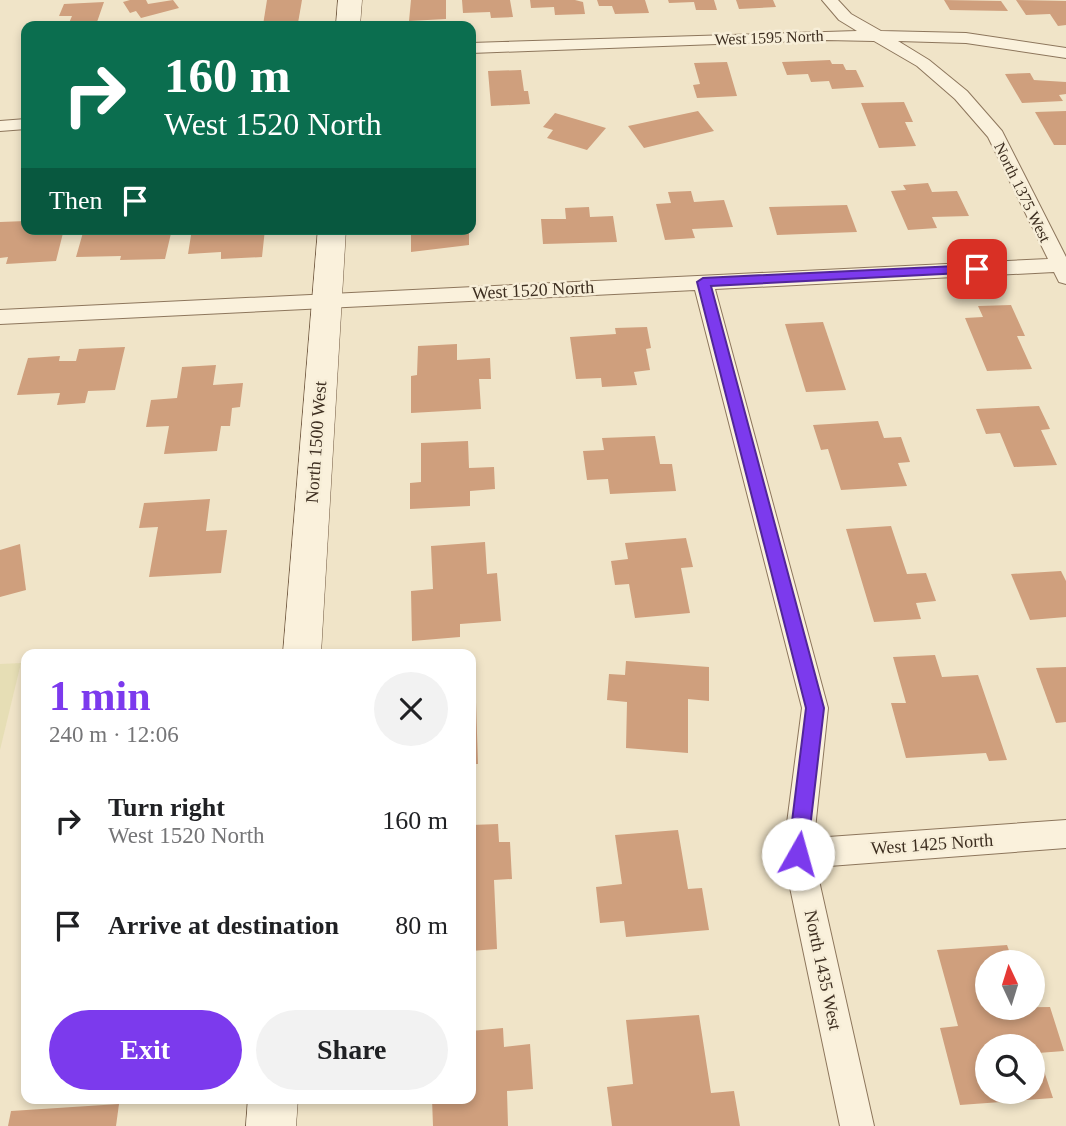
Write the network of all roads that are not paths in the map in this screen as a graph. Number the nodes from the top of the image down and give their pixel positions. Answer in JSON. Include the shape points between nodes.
{"nodes":[{"id":1,"x":350,"y":0,"type":"edge"},
{"id":2,"x":830,"y":0,"type":"edge"},
{"id":3,"x":348,"y":21,"type":"edge"},
{"id":4,"x":875,"y":36,"type":"junction"},
{"id":5,"x":476,"y":48,"type":"edge"},
{"id":6,"x":1066,"y":53,"type":"edge"},
{"id":7,"x":21,"y":124,"type":"edge"},
{"id":8,"x":0,"y":126,"type":"edge"},
{"id":9,"x":331,"y":235,"type":"edge"},
{"id":10,"x":1063,"y":269,"type":"edge"},
{"id":11,"x":703,"y":282,"type":"junction"},
{"id":12,"x":326,"y":300,"type":"junction"},
{"id":13,"x":0,"y":317,"type":"edge"},
{"id":14,"x":302,"y":649,"type":"edge"},
{"id":15,"x":1066,"y":834,"type":"edge"},
{"id":16,"x":798,"y":854,"type":"junction"},
{"id":17,"x":273,"y":1104,"type":"edge"},
{"id":18,"x":271,"y":1126,"type":"edge"},
{"id":19,"x":857,"y":1126,"type":"edge"}],
"edges":[{"from":1,"to":3,"type":"street"},
{"from":2,"to":4,"type":"street","name":"North 1375 West","via":[[845,17]]},
{"from":4,"to":5,"type":"street","name":"West 1595 North"},
{"from":4,"to":6,"type":"street","name":"West 1595 North","via":[[966,38]]},
{"from":4,"to":10,"type":"street","name":"North 1375 West","via":[[923,63],[961,95],[996,135]]},
{"from":7,"to":8,"type":"street"},
{"from":9,"to":12,"type":"street","name":"North 1500 West"},
{"from":10,"to":11,"type":"street","name":"West 1520 North"},
{"from":11,"to":12,"type":"street","name":"West 1520 North"},
{"from":11,"to":16,"type":"street","name":"North 1435 West","via":[[815,708]]},
{"from":12,"to":13,"type":"street","name":"West 1520 North"},
{"from":12,"to":14,"type":"street","name":"North 1500 West"},
{"from":15,"to":16,"type":"street","name":"West 1425 North"},
{"from":16,"to":19,"type":"street","name":"North 1435 West"},
{"from":17,"to":18,"type":"street"}]}
